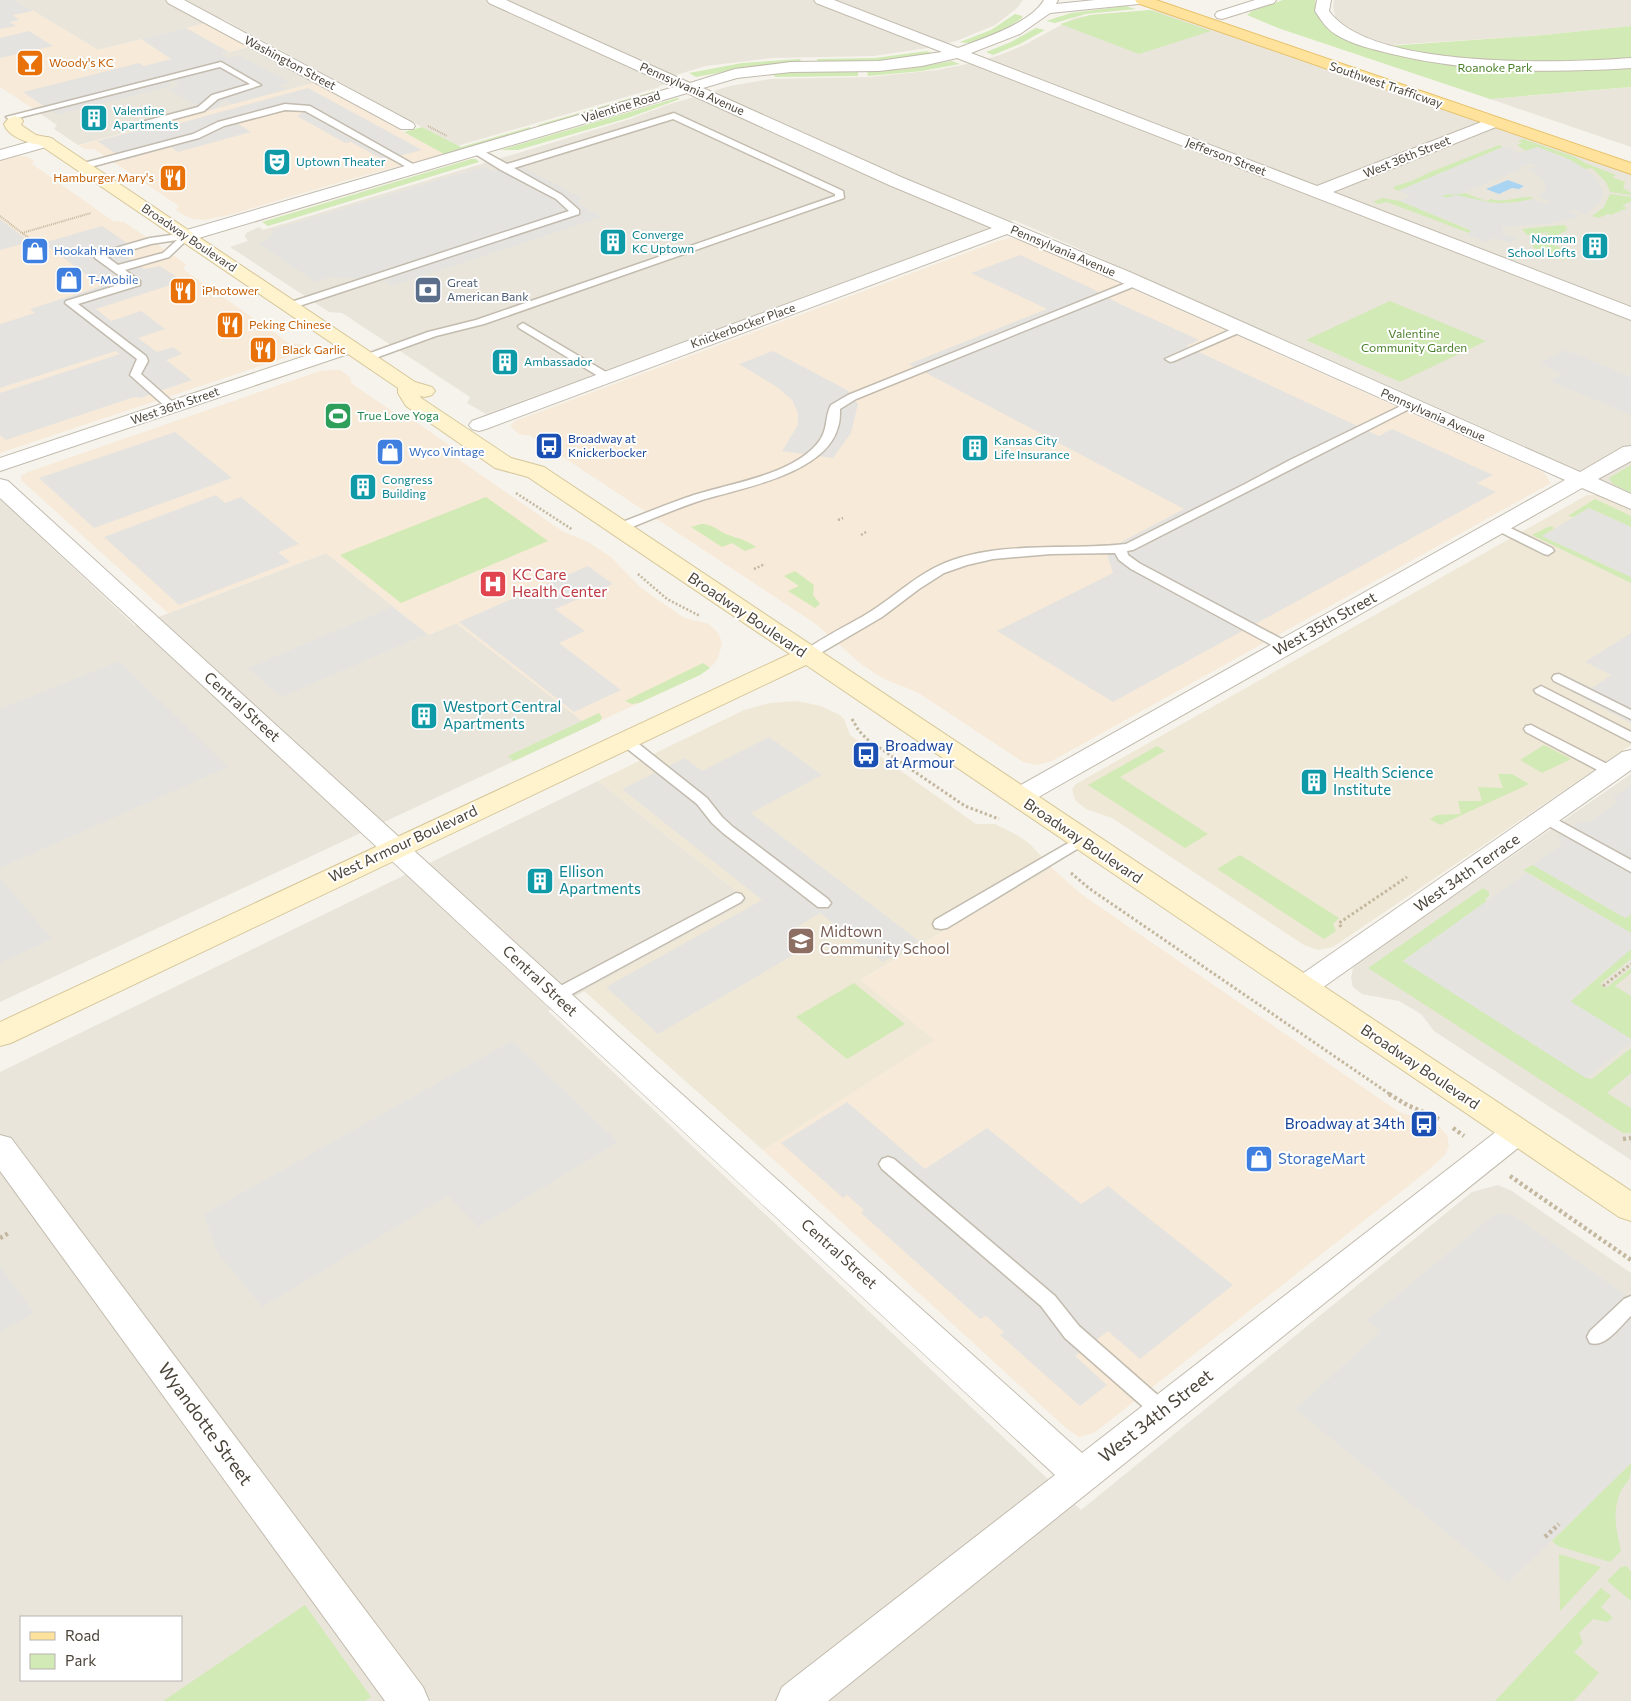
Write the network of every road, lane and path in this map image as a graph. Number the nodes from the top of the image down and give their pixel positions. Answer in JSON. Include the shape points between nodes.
{"nodes":[{"id":1,"x":173,"y":0,"type":"edge"},
{"id":2,"x":494,"y":0,"type":"edge"},
{"id":3,"x":821,"y":0,"type":"edge"},
{"id":4,"x":1141,"y":0,"type":"edge"},
{"id":5,"x":1177,"y":0,"type":"edge"},
{"id":6,"x":1269,"y":0,"type":"edge"},
{"id":7,"x":1324,"y":0,"type":"edge"},
{"id":8,"x":1049,"y":4,"type":"edge"},
{"id":9,"x":1222,"y":15,"type":"junction"},
{"id":10,"x":958,"y":53,"type":"junction"},
{"id":11,"x":1631,"y":63,"type":"edge"},
{"id":12,"x":687,"y":87,"type":"junction"},
{"id":13,"x":8,"y":116,"type":"edge"},
{"id":14,"x":1495,"y":122,"type":"junction"},
{"id":15,"x":138,"y":126,"type":"dead end"},
{"id":16,"x":407,"y":126,"type":"dead end"},
{"id":17,"x":46,"y":142,"type":"junction"},
{"id":18,"x":1604,"y":144,"type":"dead end"},
{"id":19,"x":475,"y":150,"type":"junction"},
{"id":20,"x":0,"y":155,"type":"edge"},
{"id":21,"x":83,"y":166,"type":"junction"},
{"id":22,"x":415,"y":168,"type":"junction"},
{"id":23,"x":504,"y":168,"type":"junction"},
{"id":24,"x":1631,"y":169,"type":"edge"},
{"id":25,"x":1318,"y":192,"type":"junction"},
{"id":26,"x":91,"y":213,"type":"dead end"},
{"id":27,"x":0,"y":216,"type":"edge"},
{"id":28,"x":1008,"y":228,"type":"junction"},
{"id":29,"x":22,"y":233,"type":"junction"},
{"id":30,"x":186,"y":236,"type":"junction"},
{"id":31,"x":32,"y":240,"type":"dead end"},
{"id":32,"x":117,"y":269,"type":"junction"},
{"id":33,"x":1136,"y":282,"type":"junction"},
{"id":34,"x":289,"y":306,"type":"junction"},
{"id":35,"x":1631,"y":314,"type":"edge"},
{"id":36,"x":523,"y":326,"type":"dead end"},
{"id":37,"x":1239,"y":329,"type":"junction"},
{"id":38,"x":358,"y":352,"type":"junction"},
{"id":39,"x":1170,"y":359,"type":"dead end"},
{"id":40,"x":607,"y":377,"type":"junction"},
{"id":41,"x":408,"y":386,"type":"junction"},
{"id":42,"x":1409,"y":405,"type":"junction"},
{"id":43,"x":172,"y":407,"type":"junction"},
{"id":44,"x":479,"y":425,"type":"junction"},
{"id":45,"x":1631,"y":452,"type":"edge"},
{"id":46,"x":0,"y":466,"type":"edge"},
{"id":47,"x":536,"y":472,"type":"junction"},
{"id":48,"x":1582,"y":480,"type":"junction"},
{"id":49,"x":0,"y":486,"type":"edge"},
{"id":50,"x":1631,"y":502,"type":"edge"},
{"id":51,"x":843,"y":518,"type":"dead end"},
{"id":52,"x":838,"y":520,"type":"dead end"},
{"id":53,"x":1498,"y":526,"type":"junction"},
{"id":54,"x":619,"y":528,"type":"junction"},
{"id":55,"x":866,"y":532,"type":"dead end"},
{"id":56,"x":861,"y":535,"type":"dead end"},
{"id":57,"x":1119,"y":548,"type":"junction"},
{"id":58,"x":1548,"y":550,"type":"dead end"},
{"id":59,"x":765,"y":564,"type":"dead end"},
{"id":60,"x":754,"y":569,"type":"dead end"},
{"id":61,"x":1286,"y":647,"type":"junction"},
{"id":62,"x":807,"y":655,"type":"junction"},
{"id":63,"x":1559,"y":678,"type":"dead end"},
{"id":64,"x":1540,"y":690,"type":"dead end"},
{"id":65,"x":848,"y":712,"type":"dead end"},
{"id":66,"x":1631,"y":715,"type":"edge"},
{"id":67,"x":1531,"y":729,"type":"dead end"},
{"id":68,"x":1631,"y":738,"type":"edge"},
{"id":69,"x":625,"y":740,"type":"junction"},
{"id":70,"x":1621,"y":765,"type":"edge"},
{"id":71,"x":1019,"y":797,"type":"junction"},
{"id":72,"x":1545,"y":818,"type":"junction"},
{"id":73,"x":1008,"y":821,"type":"dead end"},
{"id":74,"x":1082,"y":840,"type":"junction"},
{"id":75,"x":396,"y":848,"type":"junction"},
{"id":76,"x":1055,"y":857,"type":"junction"},
{"id":77,"x":1631,"y":867,"type":"edge"},
{"id":78,"x":736,"y":898,"type":"dead end"},
{"id":79,"x":1374,"y":900,"type":"dead end"},
{"id":80,"x":823,"y":903,"type":"dead end"},
{"id":81,"x":1343,"y":920,"type":"dead end"},
{"id":82,"x":941,"y":924,"type":"dead end"},
{"id":83,"x":1631,"y":964,"type":"edge"},
{"id":84,"x":1603,"y":986,"type":"dead end"},
{"id":85,"x":1302,"y":988,"type":"junction"},
{"id":86,"x":555,"y":996,"type":"junction"},
{"id":87,"x":0,"y":1035,"type":"edge"},
{"id":88,"x":1443,"y":1121,"type":"dead end"},
{"id":89,"x":1448,"y":1124,"type":"dead end"},
{"id":90,"x":1453,"y":1128,"type":"dead end"},
{"id":91,"x":1517,"y":1132,"type":"junction"},
{"id":92,"x":1631,"y":1138,"type":"edge"},
{"id":93,"x":1623,"y":1139,"type":"dead end"},
{"id":94,"x":0,"y":1147,"type":"edge"},
{"id":95,"x":888,"y":1164,"type":"dead end"},
{"id":96,"x":1517,"y":1182,"type":"dead end"},
{"id":97,"x":1631,"y":1208,"type":"edge"},
{"id":98,"x":9,"y":1233,"type":"dead end"},
{"id":99,"x":0,"y":1238,"type":"edge"},
{"id":100,"x":1631,"y":1260,"type":"edge"},
{"id":101,"x":1631,"y":1304,"type":"edge"},
{"id":102,"x":1597,"y":1337,"type":"dead end"},
{"id":103,"x":1162,"y":1411,"type":"junction"},
{"id":104,"x":1081,"y":1475,"type":"junction"},
{"id":105,"x":1559,"y":1524,"type":"dead end"},
{"id":106,"x":1545,"y":1536,"type":"dead end"},
{"id":107,"x":409,"y":1701,"type":"edge"},
{"id":108,"x":796,"y":1701,"type":"edge"}],
"edges":[{"from":1,"to":16,"type":"street","name":"Washington Street"},
{"from":2,"to":12,"type":"street","name":"Pennsylvania Avenue"},
{"from":3,"to":10,"type":"street","name":"Jefferson Street"},
{"from":4,"to":8,"type":"street"},
{"from":4,"to":14,"type":"main road","name":"Southwest Trafficway"},
{"from":5,"to":9,"type":"main road","name":"Southwest Trafficway"},
{"from":6,"to":9,"type":"street"},
{"from":7,"to":11,"type":"street","via":[[1322,11],[1334,26],[1366,42],[1406,53],[1466,63],[1516,66]]},
{"from":8,"to":10,"type":"street","name":"Valentine Road","via":[[1015,31]]},
{"from":9,"to":18,"type":"main road","name":"Southwest Trafficway"},
{"from":10,"to":12,"type":"street","name":"Valentine Road","via":[[878,66],[763,69]]},
{"from":10,"to":25,"type":"street","name":"Jefferson Street"},
{"from":12,"to":19,"type":"street","name":"Valentine Road"},
{"from":12,"to":28,"type":"street","name":"Pennsylvania Avenue"},
{"from":13,"to":15,"type":"lane","via":[[221,64],[257,85],[215,97],[201,108]]},
{"from":13,"to":17,"type":"main road","name":"Broadway Boulevard","via":[[12,126],[31,139]]},
{"from":14,"to":24,"type":"main road","name":"Southwest Trafficway"},
{"from":14,"to":25,"type":"street","name":"West 36th Street"},
{"from":17,"to":20,"type":"street"},
{"from":17,"to":21,"type":"main road","name":"Broadway Boulevard"},
{"from":19,"to":22,"type":"street","name":"Valentine Road"},
{"from":19,"to":23,"type":"lane"},
{"from":21,"to":22,"type":"lane","via":[[196,136],[232,121],[294,106],[307,108]]},
{"from":21,"to":30,"type":"main road","name":"Broadway Boulevard"},
{"from":22,"to":30,"type":"street","name":"Valentine Road"},
{"from":23,"to":34,"type":"lane","via":[[559,197],[576,212]]},
{"from":23,"to":38,"type":"lane","via":[[674,116],[840,193],[839,198],[480,322]]},
{"from":25,"to":35,"type":"street","name":"Jefferson Street"},
{"from":26,"to":29,"type":"path"},
{"from":27,"to":29,"type":"path"},
{"from":28,"to":33,"type":"street","name":"Pennsylvania Avenue"},
{"from":28,"to":40,"type":"street","name":"Knickerbocker Place"},
{"from":29,"to":31,"type":"path"},
{"from":30,"to":32,"type":"lane","via":[[166,255]]},
{"from":30,"to":32,"type":"lane","via":[[150,241],[99,256]]},
{"from":30,"to":34,"type":"main road","name":"Broadway Boulevard"},
{"from":32,"to":43,"type":"lane","via":[[136,283],[70,303],[142,358],[135,375]]},
{"from":33,"to":37,"type":"street","name":"Pennsylvania Avenue"},
{"from":33,"to":54,"type":"lane","via":[[852,396],[835,407],[836,422],[824,445],[801,463],[779,474],[698,498]]},
{"from":34,"to":38,"type":"main road","name":"Broadway Boulevard"},
{"from":36,"to":40,"type":"lane"},
{"from":37,"to":39,"type":"lane"},
{"from":37,"to":42,"type":"street","name":"Pennsylvania Avenue"},
{"from":38,"to":41,"type":"main road","name":"Broadway Boulevard"},
{"from":38,"to":43,"type":"street","name":"West 36th Street"},
{"from":40,"to":44,"type":"street","name":"Knickerbocker Place"},
{"from":41,"to":44,"type":"main road","name":"Broadway Boulevard","via":[[433,394]]},
{"from":41,"to":47,"type":"main road","name":"Broadway Boulevard","via":[[413,402],[496,458],[517,468]]},
{"from":42,"to":48,"type":"street","name":"Pennsylvania Avenue"},
{"from":42,"to":57,"type":"lane","via":[[1129,547]]},
{"from":43,"to":46,"type":"street","name":"West 36th Street"},
{"from":44,"to":47,"type":"main road","name":"Broadway Boulevard","via":[[523,455]]},
{"from":45,"to":48,"type":"street","name":"West 35th Street"},
{"from":47,"to":54,"type":"main road","name":"Broadway Boulevard"},
{"from":48,"to":50,"type":"street","name":"Pennsylvania Avenue"},
{"from":48,"to":53,"type":"street","name":"West 35th Street"},
{"from":49,"to":75,"type":"street","name":"Central Street"},
{"from":51,"to":52,"type":"path"},
{"from":53,"to":58,"type":"lane"},
{"from":53,"to":61,"type":"street","name":"West 35th Street"},
{"from":54,"to":62,"type":"main road","name":"Broadway Boulevard"},
{"from":55,"to":56,"type":"path"},
{"from":57,"to":61,"type":"lane","via":[[1123,557],[1135,566]]},
{"from":57,"to":62,"type":"lane","via":[[993,555],[963,562],[934,574],[877,614]]},
{"from":59,"to":60,"type":"path"},
{"from":61,"to":71,"type":"street","name":"West 35th Street"},
{"from":62,"to":69,"type":"main road","name":"West Armour Boulevard"},
{"from":62,"to":71,"type":"main road","name":"Broadway Boulevard"},
{"from":63,"to":66,"type":"lane"},
{"from":64,"to":68,"type":"lane"},
{"from":65,"to":73,"type":"path","via":[[858,731],[868,740],[957,801],[973,810]]},
{"from":67,"to":70,"type":"lane"},
{"from":69,"to":75,"type":"main road","name":"West Armour Boulevard"},
{"from":69,"to":80,"type":"lane","via":[[702,801],[728,830]]},
{"from":70,"to":72,"type":"street","name":"West 34th Terrace"},
{"from":71,"to":74,"type":"main road","name":"Broadway Boulevard"},
{"from":72,"to":77,"type":"lane"},
{"from":72,"to":85,"type":"street","name":"West 34th Terrace"},
{"from":74,"to":76,"type":"lane"},
{"from":74,"to":85,"type":"main road","name":"Broadway Boulevard"},
{"from":75,"to":86,"type":"street","name":"Central Street"},
{"from":75,"to":87,"type":"main road","name":"West Armour Boulevard"},
{"from":76,"to":82,"type":"lane"},
{"from":76,"to":88,"type":"path","via":[[1090,889],[1382,1090]]},
{"from":78,"to":86,"type":"lane"},
{"from":79,"to":81,"type":"path"},
{"from":83,"to":84,"type":"path"},
{"from":85,"to":91,"type":"main road","name":"Broadway Boulevard"},
{"from":86,"to":104,"type":"street","name":"Central Street"},
{"from":89,"to":90,"type":"path"},
{"from":91,"to":97,"type":"main road","name":"Broadway Boulevard"},
{"from":91,"to":103,"type":"street","name":"West 34th Street"},
{"from":92,"to":93,"type":"path"},
{"from":94,"to":107,"type":"street","name":"Wyandotte Street"},
{"from":95,"to":103,"type":"lane","via":[[1048,1301],[1083,1342]]},
{"from":96,"to":100,"type":"path"},
{"from":98,"to":99,"type":"path"},
{"from":101,"to":102,"type":"lane"},
{"from":103,"to":104,"type":"street","name":"West 34th Street"},
{"from":104,"to":108,"type":"street","name":"West 34th Street"},
{"from":105,"to":106,"type":"path"}]}
